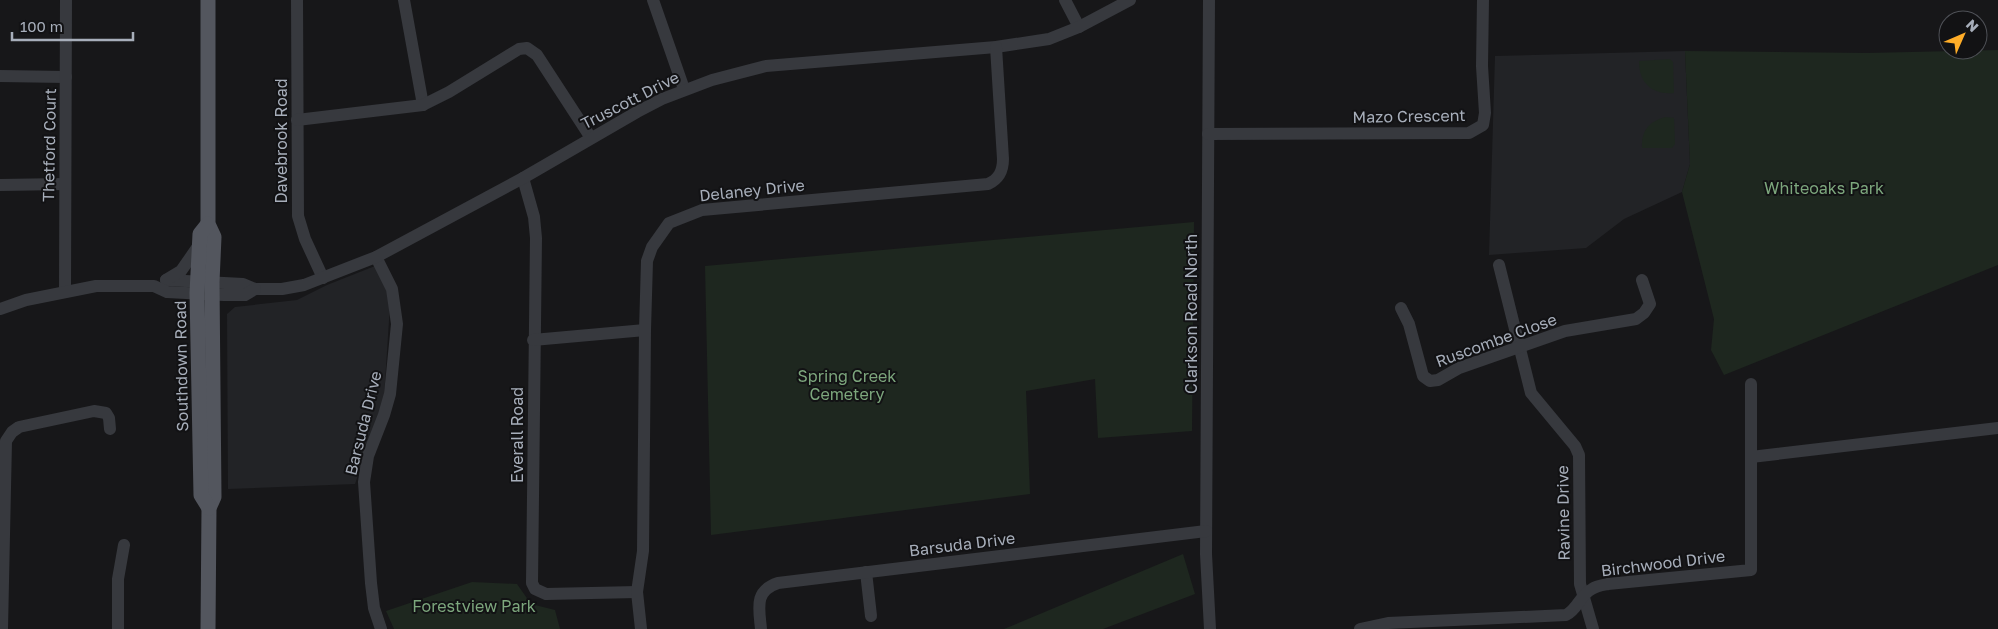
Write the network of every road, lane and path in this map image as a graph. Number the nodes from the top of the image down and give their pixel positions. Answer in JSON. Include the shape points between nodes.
{"nodes":[{"id":1,"x":66,"y":0,"type":"edge"},
{"id":2,"x":208,"y":0,"type":"edge"},
{"id":3,"x":297,"y":0,"type":"edge"},
{"id":4,"x":404,"y":0,"type":"edge"},
{"id":5,"x":653,"y":0,"type":"edge"},
{"id":6,"x":1065,"y":0,"type":"edge"},
{"id":7,"x":1130,"y":0,"type":"edge"},
{"id":8,"x":1209,"y":0,"type":"edge"},
{"id":9,"x":1483,"y":0,"type":"edge"},
{"id":10,"x":1079,"y":27,"type":"junction"},
{"id":11,"x":996,"y":47,"type":"junction"},
{"id":12,"x":0,"y":76,"type":"edge"},
{"id":13,"x":66,"y":77,"type":"junction"},
{"id":14,"x":684,"y":89,"type":"junction"},
{"id":15,"x":423,"y":105,"type":"junction"},
{"id":16,"x":297,"y":120,"type":"junction"},
{"id":17,"x":1208,"y":134,"type":"junction"},
{"id":18,"x":590,"y":138,"type":"junction"},
{"id":19,"x":522,"y":178,"type":"junction"},
{"id":20,"x":64,"y":184,"type":"junction"},
{"id":21,"x":0,"y":185,"type":"edge"},
{"id":22,"x":208,"y":224,"type":"junction"},
{"id":23,"x":199,"y":245,"type":"junction"},
{"id":24,"x":376,"y":257,"type":"junction"},
{"id":25,"x":1499,"y":265,"type":"dead end"},
{"id":26,"x":323,"y":278,"type":"junction"},
{"id":27,"x":1642,"y":280,"type":"dead end"},
{"id":28,"x":160,"y":283,"type":"junction"},
{"id":29,"x":205,"y":288,"type":"junction"},
{"id":30,"x":65,"y":291,"type":"junction"},
{"id":31,"x":1401,"y":308,"type":"dead end"},
{"id":32,"x":0,"y":310,"type":"edge"},
{"id":33,"x":644,"y":330,"type":"junction"},
{"id":34,"x":534,"y":340,"type":"junction"},
{"id":35,"x":1518,"y":346,"type":"junction"},
{"id":36,"x":1751,"y":384,"type":"dead end"},
{"id":37,"x":110,"y":428,"type":"dead end"},
{"id":38,"x":1998,"y":428,"type":"edge"},
{"id":39,"x":1751,"y":457,"type":"junction"},
{"id":40,"x":1206,"y":531,"type":"junction"},
{"id":41,"x":124,"y":545,"type":"dead end"},
{"id":42,"x":2,"y":547,"type":"edge"},
{"id":43,"x":866,"y":572,"type":"junction"},
{"id":44,"x":637,"y":592,"type":"junction"},
{"id":45,"x":1583,"y":596,"type":"junction"},
{"id":46,"x":871,"y":616,"type":"dead end"},
{"id":47,"x":2,"y":629,"type":"edge"},
{"id":48,"x":118,"y":629,"type":"edge"},
{"id":49,"x":208,"y":629,"type":"edge"},
{"id":50,"x":381,"y":629,"type":"edge"},
{"id":51,"x":641,"y":629,"type":"edge"},
{"id":52,"x":761,"y":629,"type":"edge"},
{"id":53,"x":1210,"y":629,"type":"edge"},
{"id":54,"x":1360,"y":629,"type":"edge"},
{"id":55,"x":1593,"y":629,"type":"edge"}],
"edges":[{"from":1,"to":13,"type":"street","name":"Thetford Court"},
{"from":2,"to":22,"type":"main road","name":"Southdown Road"},
{"from":3,"to":16,"type":"street","name":"Davebrook Road"},
{"from":4,"to":15,"type":"street"},
{"from":5,"to":14,"type":"street"},
{"from":6,"to":10,"type":"street"},
{"from":7,"to":10,"type":"street","name":"Truscott Drive"},
{"from":8,"to":17,"type":"street","name":"Clarkson Road North"},
{"from":9,"to":17,"type":"street","name":"Mazo Crescent","via":[[1482,66],[1486,113],[1483,125],[1476,131]]},
{"from":10,"to":11,"type":"street","name":"Truscott Drive","via":[[1049,39]]},
{"from":11,"to":14,"type":"street","name":"Truscott Drive","via":[[766,66]]},
{"from":11,"to":33,"type":"street","name":"Delaney Drive","via":[[1003,169],[994,181],[687,214],[669,223],[652,247],[647,261]]},
{"from":12,"to":13,"type":"street"},
{"from":13,"to":20,"type":"street","name":"Thetford Court"},
{"from":14,"to":18,"type":"street","name":"Truscott Drive"},
{"from":15,"to":16,"type":"street"},
{"from":15,"to":18,"type":"street","via":[[519,49],[527,48],[537,55]]},
{"from":16,"to":26,"type":"street","name":"Davebrook Road","via":[[298,216]]},
{"from":17,"to":40,"type":"street","name":"Clarkson Road North"},
{"from":18,"to":19,"type":"street","name":"Truscott Drive"},
{"from":19,"to":24,"type":"street","name":"Truscott Drive"},
{"from":19,"to":34,"type":"street","name":"Everall Road","via":[[534,217],[536,238]]},
{"from":20,"to":21,"type":"street"},
{"from":20,"to":30,"type":"street","name":"Thetford Court"},
{"from":22,"to":23,"type":"main road","name":"Southdown Road","via":[[200,234]]},
{"from":22,"to":29,"type":"main road","name":"Southdown Road","via":[[214,237]]},
{"from":23,"to":28,"type":"street","via":[[181,271]]},
{"from":23,"to":29,"type":"main road","name":"Southdown Road"},
{"from":24,"to":26,"type":"street","name":"Truscott Drive"},
{"from":24,"to":50,"type":"street","name":"Barsuda Drive","via":[[392,290],[397,324],[390,394],[368,456],[364,482],[371,583]]},
{"from":25,"to":35,"type":"street","name":"Ravine Drive"},
{"from":26,"to":29,"type":"street","name":"Truscott Drive","via":[[282,289],[255,289],[243,284]]},
{"from":27,"to":35,"type":"street","name":"Ruscombe Close","via":[[1650,304],[1636,319],[1565,331]]},
{"from":28,"to":29,"type":"street","name":"Truscott Drive"},
{"from":28,"to":30,"type":"street","name":"Truscott Drive"},
{"from":29,"to":49,"type":"main road","name":"Southdown Road","via":[[201,495],[209,508]]},
{"from":30,"to":32,"type":"street","name":"Truscott Drive"},
{"from":31,"to":35,"type":"street","name":"Ruscombe Close","via":[[1409,324],[1423,376],[1430,381]]},
{"from":33,"to":34,"type":"street"},
{"from":33,"to":44,"type":"street","name":"Delaney Drive","via":[[644,550]]},
{"from":34,"to":44,"type":"street","name":"Everall Road","via":[[534,589],[546,594]]},
{"from":35,"to":45,"type":"street","name":"Ravine Drive","via":[[1530,393],[1575,446],[1578,455],[1580,584]]},
{"from":36,"to":39,"type":"street","name":"Birchwood Drive"},
{"from":37,"to":42,"type":"street","via":[[106,413],[94,411],[19,427],[12,432],[5,448]]},
{"from":38,"to":39,"type":"street"},
{"from":39,"to":45,"type":"street","name":"Birchwood Drive","via":[[1750,570],[1608,584],[1592,588]]},
{"from":40,"to":43,"type":"street","name":"Barsuda Drive"},
{"from":40,"to":53,"type":"street","name":"Clarkson Road North"},
{"from":41,"to":48,"type":"street","via":[[118,579]]},
{"from":42,"to":47,"type":"street"},
{"from":43,"to":46,"type":"street"},
{"from":43,"to":52,"type":"street","name":"Barsuda Drive","via":[[770,586],[758,599]]},
{"from":44,"to":51,"type":"street","name":"Delaney Drive"},
{"from":45,"to":54,"type":"street","name":"Birchwood Drive","via":[[1574,611],[1566,615],[1388,623]]},
{"from":45,"to":55,"type":"street","name":"Ravine Drive"}]}
